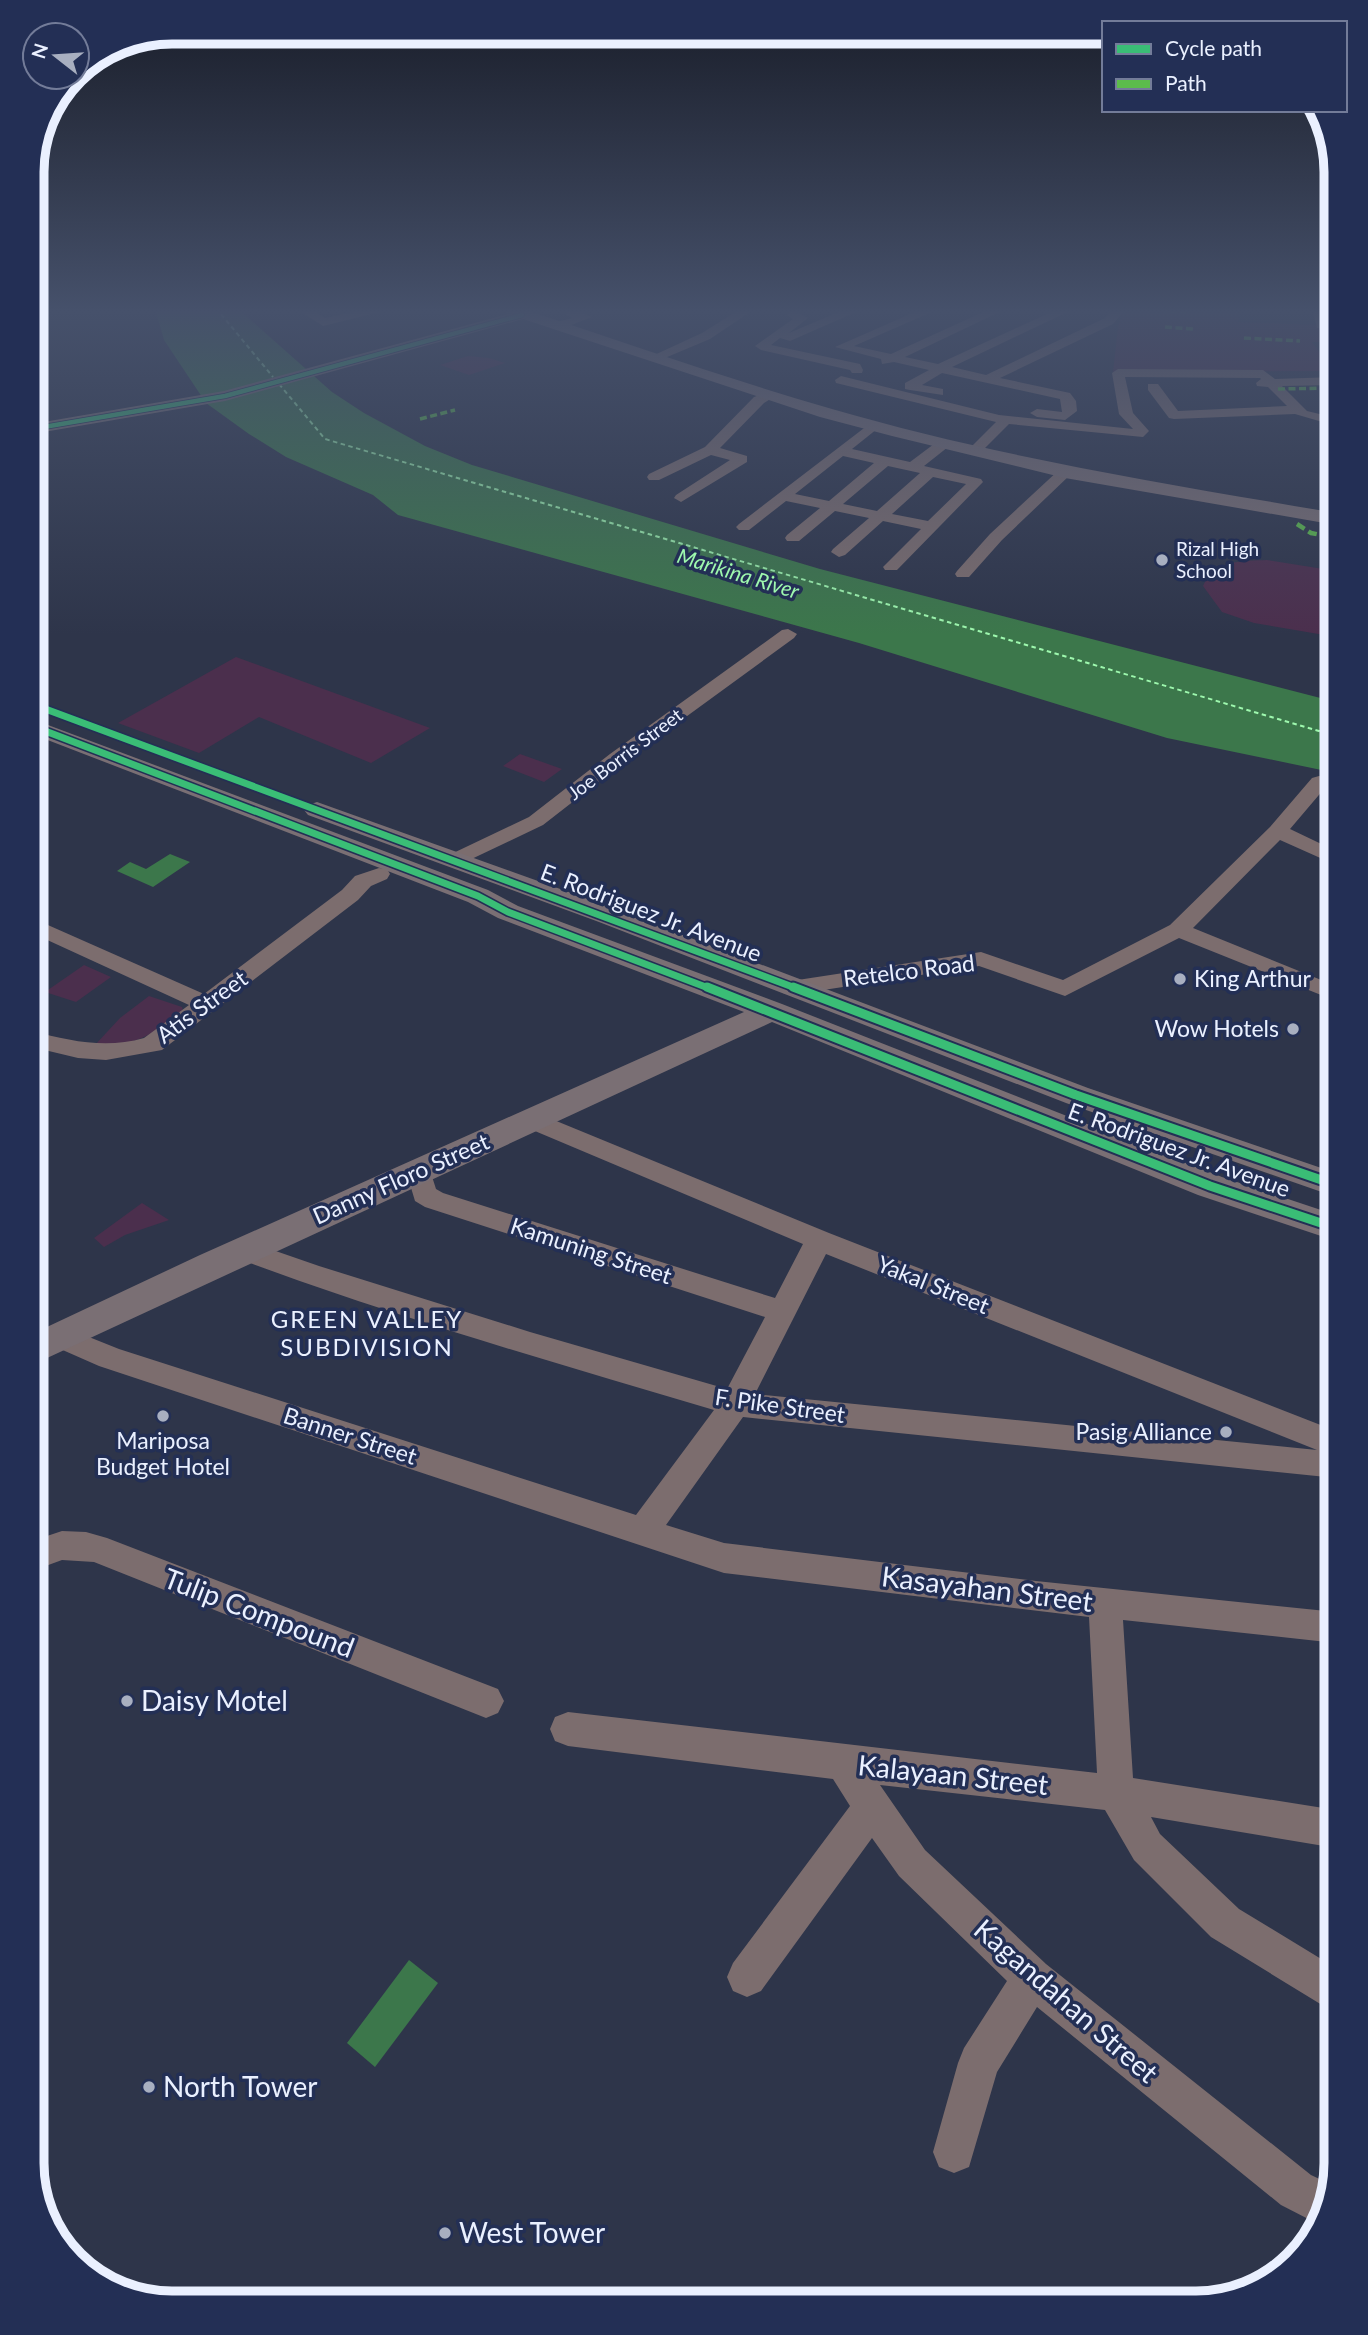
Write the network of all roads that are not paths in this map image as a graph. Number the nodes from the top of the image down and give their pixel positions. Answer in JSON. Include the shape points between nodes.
{"nodes":[{"id":1,"x":104,"y":417,"type":"edge"},
{"id":2,"x":742,"y":417,"type":"edge"},
{"id":3,"x":842,"y":417,"type":"edge"},
{"id":4,"x":993,"y":417,"type":"edge"},
{"id":5,"x":1129,"y":417,"type":"edge"},
{"id":6,"x":1006,"y":420,"type":"junction"},
{"id":7,"x":872,"y":426,"type":"junction"},
{"id":8,"x":44,"y":427,"type":"edge"},
{"id":9,"x":943,"y":444,"type":"junction"},
{"id":10,"x":710,"y":450,"type":"junction"},
{"id":11,"x":842,"y":451,"type":"junction"},
{"id":12,"x":974,"y":451,"type":"junction"},
{"id":13,"x":884,"y":462,"type":"junction"},
{"id":14,"x":912,"y":468,"type":"junction"},
{"id":15,"x":930,"y":472,"type":"junction"},
{"id":16,"x":1065,"y":472,"type":"junction"},
{"id":17,"x":654,"y":477,"type":"dead end"},
{"id":18,"x":784,"y":496,"type":"junction"},
{"id":19,"x":681,"y":498,"type":"dead end"},
{"id":20,"x":831,"y":506,"type":"junction"},
{"id":21,"x":880,"y":516,"type":"junction"},
{"id":22,"x":1324,"y":517,"type":"edge"},
{"id":23,"x":930,"y":526,"type":"junction"},
{"id":24,"x":744,"y":527,"type":"dead end"},
{"id":25,"x":793,"y":538,"type":"dead end"},
{"id":26,"x":839,"y":552,"type":"dead end"},
{"id":27,"x":891,"y":567,"type":"dead end"},
{"id":28,"x":963,"y":574,"type":"dead end"},
{"id":29,"x":788,"y":634,"type":"dead end"},
{"id":30,"x":44,"y":708,"type":"edge"},
{"id":31,"x":44,"y":731,"type":"edge"},
{"id":32,"x":1324,"y":788,"type":"edge"},
{"id":33,"x":1278,"y":831,"type":"junction"},
{"id":34,"x":1324,"y":853,"type":"edge"},
{"id":35,"x":454,"y":860,"type":"junction"},
{"id":36,"x":386,"y":869,"type":"junction"},
{"id":37,"x":44,"y":930,"type":"edge"},
{"id":38,"x":1178,"y":930,"type":"junction"},
{"id":39,"x":1324,"y":989,"type":"edge"},
{"id":40,"x":785,"y":1000,"type":"junction"},
{"id":41,"x":208,"y":1005,"type":"junction"},
{"id":42,"x":44,"y":1042,"type":"edge"},
{"id":43,"x":532,"y":1120,"type":"junction"},
{"id":44,"x":419,"y":1171,"type":"junction"},
{"id":45,"x":1324,"y":1181,"type":"edge"},
{"id":46,"x":1324,"y":1194,"type":"edge"},
{"id":47,"x":1324,"y":1210,"type":"edge"},
{"id":48,"x":1324,"y":1224,"type":"edge"},
{"id":49,"x":819,"y":1240,"type":"junction"},
{"id":50,"x":244,"y":1250,"type":"junction"},
{"id":51,"x":783,"y":1311,"type":"junction"},
{"id":52,"x":45,"y":1343,"type":"edge"},
{"id":53,"x":735,"y":1404,"type":"junction"},
{"id":54,"x":1324,"y":1439,"type":"edge"},
{"id":55,"x":1324,"y":1465,"type":"edge"},
{"id":56,"x":642,"y":1533,"type":"junction"},
{"id":57,"x":44,"y":1551,"type":"edge"},
{"id":58,"x":1105,"y":1602,"type":"junction"},
{"id":59,"x":1324,"y":1626,"type":"edge"},
{"id":60,"x":486,"y":1701,"type":"dead end"},
{"id":61,"x":568,"y":1729,"type":"dead end"},
{"id":62,"x":843,"y":1763,"type":"junction"},
{"id":63,"x":1116,"y":1793,"type":"junction"},
{"id":64,"x":873,"y":1807,"type":"junction"},
{"id":65,"x":1324,"y":1827,"type":"edge"},
{"id":66,"x":747,"y":1977,"type":"dead end"},
{"id":67,"x":1032,"y":1978,"type":"junction"},
{"id":68,"x":1324,"y":1984,"type":"edge"},
{"id":69,"x":954,"y":2152,"type":"dead end"},
{"id":70,"x":1318,"y":2201,"type":"edge"}],
"edges":[{"from":1,"to":8,"type":"main road"},
{"from":2,"to":10,"type":"street"},
{"from":3,"to":7,"type":"main road"},
{"from":4,"to":6,"type":"street"},
{"from":5,"to":6,"type":"street","via":[[1143,433]]},
{"from":6,"to":12,"type":"street"},
{"from":7,"to":9,"type":"main road"},
{"from":7,"to":11,"type":"street"},
{"from":9,"to":12,"type":"main road"},
{"from":9,"to":14,"type":"street"},
{"from":10,"to":17,"type":"street"},
{"from":10,"to":19,"type":"street","via":[[742,459]]},
{"from":11,"to":13,"type":"street"},
{"from":11,"to":18,"type":"street"},
{"from":12,"to":16,"type":"main road"},
{"from":13,"to":14,"type":"street"},
{"from":13,"to":20,"type":"street"},
{"from":14,"to":15,"type":"street"},
{"from":15,"to":21,"type":"street"},
{"from":15,"to":23,"type":"street","via":[[976,482]]},
{"from":16,"to":22,"type":"main road"},
{"from":16,"to":28,"type":"street"},
{"from":18,"to":20,"type":"street"},
{"from":18,"to":24,"type":"street"},
{"from":20,"to":21,"type":"street"},
{"from":20,"to":25,"type":"street"},
{"from":21,"to":23,"type":"street"},
{"from":21,"to":26,"type":"street"},
{"from":23,"to":27,"type":"street"},
{"from":29,"to":35,"type":"street","name":"Joe Borris Street","via":[[536,821]]},
{"from":30,"to":35,"type":"main road","name":"E. Rodriguez Jr. Avenue"},
{"from":31,"to":36,"type":"main road","name":"E. Rodriguez Jr. Avenue"},
{"from":32,"to":33,"type":"street"},
{"from":33,"to":34,"type":"street"},
{"from":33,"to":38,"type":"street"},
{"from":35,"to":40,"type":"main road","name":"E. Rodriguez Jr. Avenue","via":[[647,931]]},
{"from":36,"to":40,"type":"main road","name":"E. Rodriguez Jr. Avenue"},
{"from":36,"to":41,"type":"street","name":"Atis Street","via":[[363,881]]},
{"from":37,"to":41,"type":"street"},
{"from":38,"to":39,"type":"street"},
{"from":38,"to":40,"type":"street","name":"Retelco Road","via":[[1065,989],[981,959]]},
{"from":40,"to":43,"type":"main road","name":"Danny Floro Street"},
{"from":40,"to":45,"type":"main road","name":"E. Rodriguez Jr. Avenue"},
{"from":40,"to":46,"type":"main road","via":[[924,1045],[1070,1105]]},
{"from":40,"to":47,"type":"main road","via":[[1141,1147]]},
{"from":40,"to":48,"type":"main road","name":"E. Rodriguez Jr. Avenue","via":[[1210,1186]]},
{"from":41,"to":42,"type":"street","name":"Atis Street","via":[[153,1044],[133,1050],[101,1054]]},
{"from":43,"to":44,"type":"main road","name":"Danny Floro Street"},
{"from":43,"to":49,"type":"street","name":"Yakal Street"},
{"from":44,"to":50,"type":"main road","name":"Danny Floro Street"},
{"from":44,"to":51,"type":"street","name":"Kamuning Street","via":[[424,1194],[434,1200]]},
{"from":49,"to":51,"type":"street"},
{"from":49,"to":54,"type":"street","name":"Yakal Street"},
{"from":50,"to":52,"type":"main road","name":"Danny Floro Street"},
{"from":50,"to":53,"type":"street","name":"F. Pike Street","via":[[530,1344]]},
{"from":51,"to":53,"type":"street"},
{"from":52,"to":56,"type":"street","name":"Banner Street","via":[[109,1358]]},
{"from":53,"to":55,"type":"street","name":"F. Pike Street"},
{"from":53,"to":56,"type":"street"},
{"from":56,"to":58,"type":"street","name":"Kasayahan Street","via":[[724,1558]]},
{"from":57,"to":60,"type":"street","name":"Tulip Compound","via":[[67,1544],[95,1548]]},
{"from":58,"to":59,"type":"street","name":"Kasayahan Street"},
{"from":58,"to":63,"type":"street"},
{"from":61,"to":62,"type":"street","name":"Kalayaan Street"},
{"from":62,"to":63,"type":"street","name":"Kalayaan Street"},
{"from":62,"to":64,"type":"street","name":"Kagandahan Street"},
{"from":63,"to":65,"type":"street","name":"Kalayaan Street"},
{"from":63,"to":68,"type":"street","via":[[1147,1847],[1225,1923]]},
{"from":64,"to":66,"type":"street"},
{"from":64,"to":67,"type":"street","name":"Kagandahan Street","via":[[912,1863]]},
{"from":67,"to":69,"type":"street","via":[[979,2063]]},
{"from":67,"to":70,"type":"street","name":"Kagandahan Street","via":[[1296,2190]]}]}
